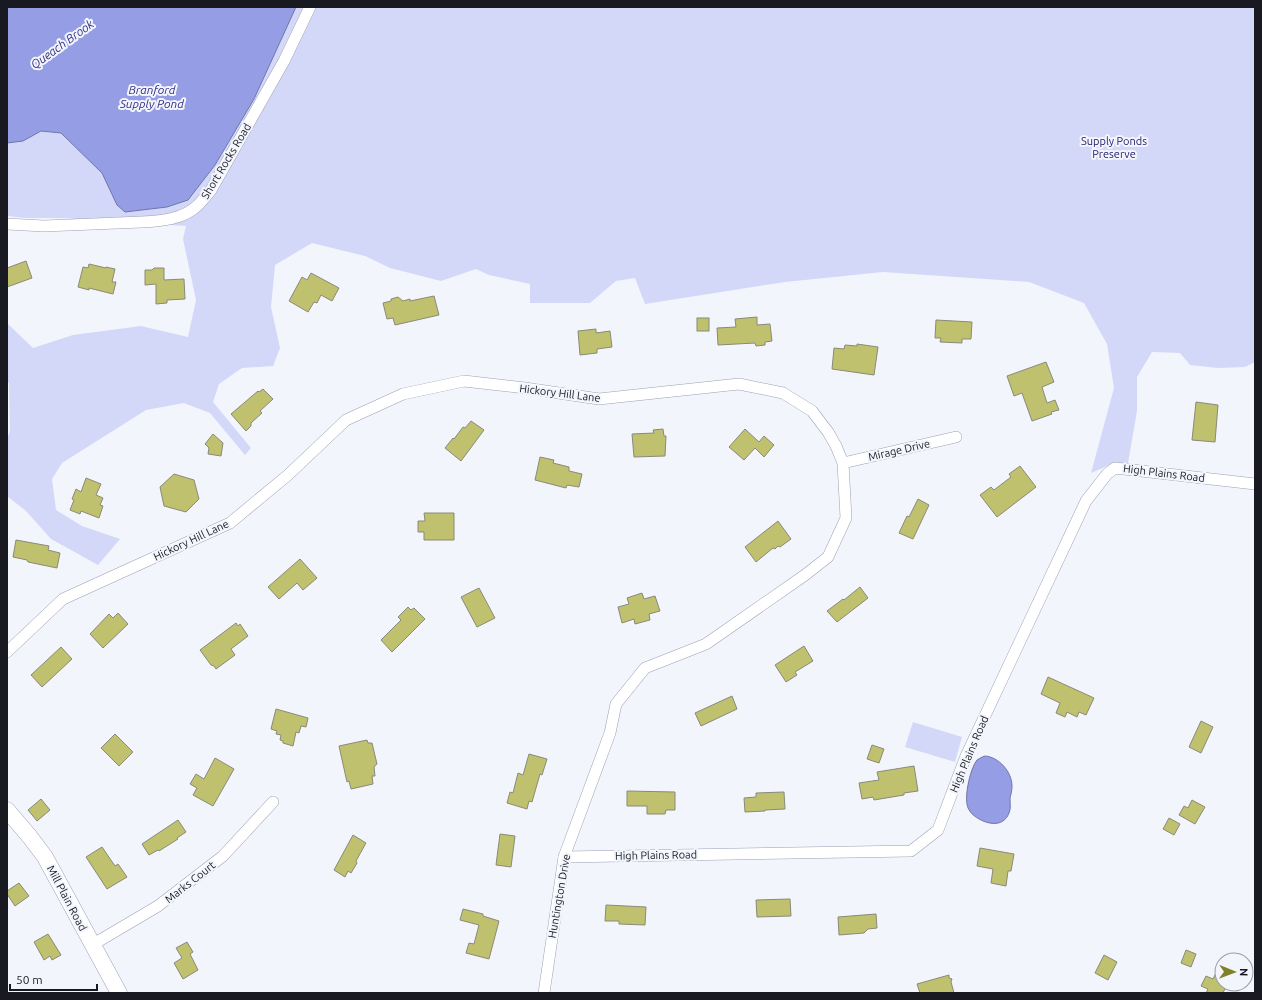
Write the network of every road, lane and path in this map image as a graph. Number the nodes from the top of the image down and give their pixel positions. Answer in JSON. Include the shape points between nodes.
{"nodes":[{"id":1,"x":310,"y":7,"type":"edge"},
{"id":2,"x":7,"y":224,"type":"edge"},
{"id":3,"x":956,"y":436,"type":"dead end"},
{"id":4,"x":843,"y":463,"type":"junction"},
{"id":5,"x":1255,"y":484,"type":"edge"},
{"id":6,"x":7,"y":652,"type":"edge"},
{"id":7,"x":610,"y":733,"type":"joint"},
{"id":8,"x":274,"y":802,"type":"dead end"},
{"id":9,"x":7,"y":810,"type":"edge"},
{"id":10,"x":564,"y":857,"type":"junction"},
{"id":11,"x":92,"y":945,"type":"junction"},
{"id":12,"x":119,"y":993,"type":"edge"},
{"id":13,"x":544,"y":993,"type":"edge"}],
"edges":[{"from":1,"to":2,"type":"street","name":"Short Rocks Road","via":[[284,61],[211,190],[190,211],[182,216],[142,222],[44,226]]},
{"from":3,"to":4,"type":"street","name":"Mirage Drive"},
{"from":4,"to":6,"type":"street","name":"Hickory Hill Lane","via":[[836,446],[812,411],[783,393],[738,384],[599,399],[464,381],[403,394],[346,420],[288,475],[230,523],[63,599]]},
{"from":4,"to":7,"type":"street","name":"Hickory Hill Lane","via":[[846,518],[828,557],[706,644],[644,668],[616,704]]},
{"from":5,"to":10,"type":"street","name":"High Plains Road","via":[[1115,468],[1107,474],[1086,501],[966,756],[938,830],[911,851]]},
{"from":7,"to":10,"type":"street","name":"Huntington Drive"},
{"from":8,"to":11,"type":"street","name":"Marks Court","via":[[223,856],[158,906]]},
{"from":9,"to":11,"type":"street","name":"Mill Plain Road","via":[[45,857]]},
{"from":10,"to":13,"type":"street","name":"Huntington Drive"},
{"from":11,"to":12,"type":"street","name":"Mill Plain Road"}]}
